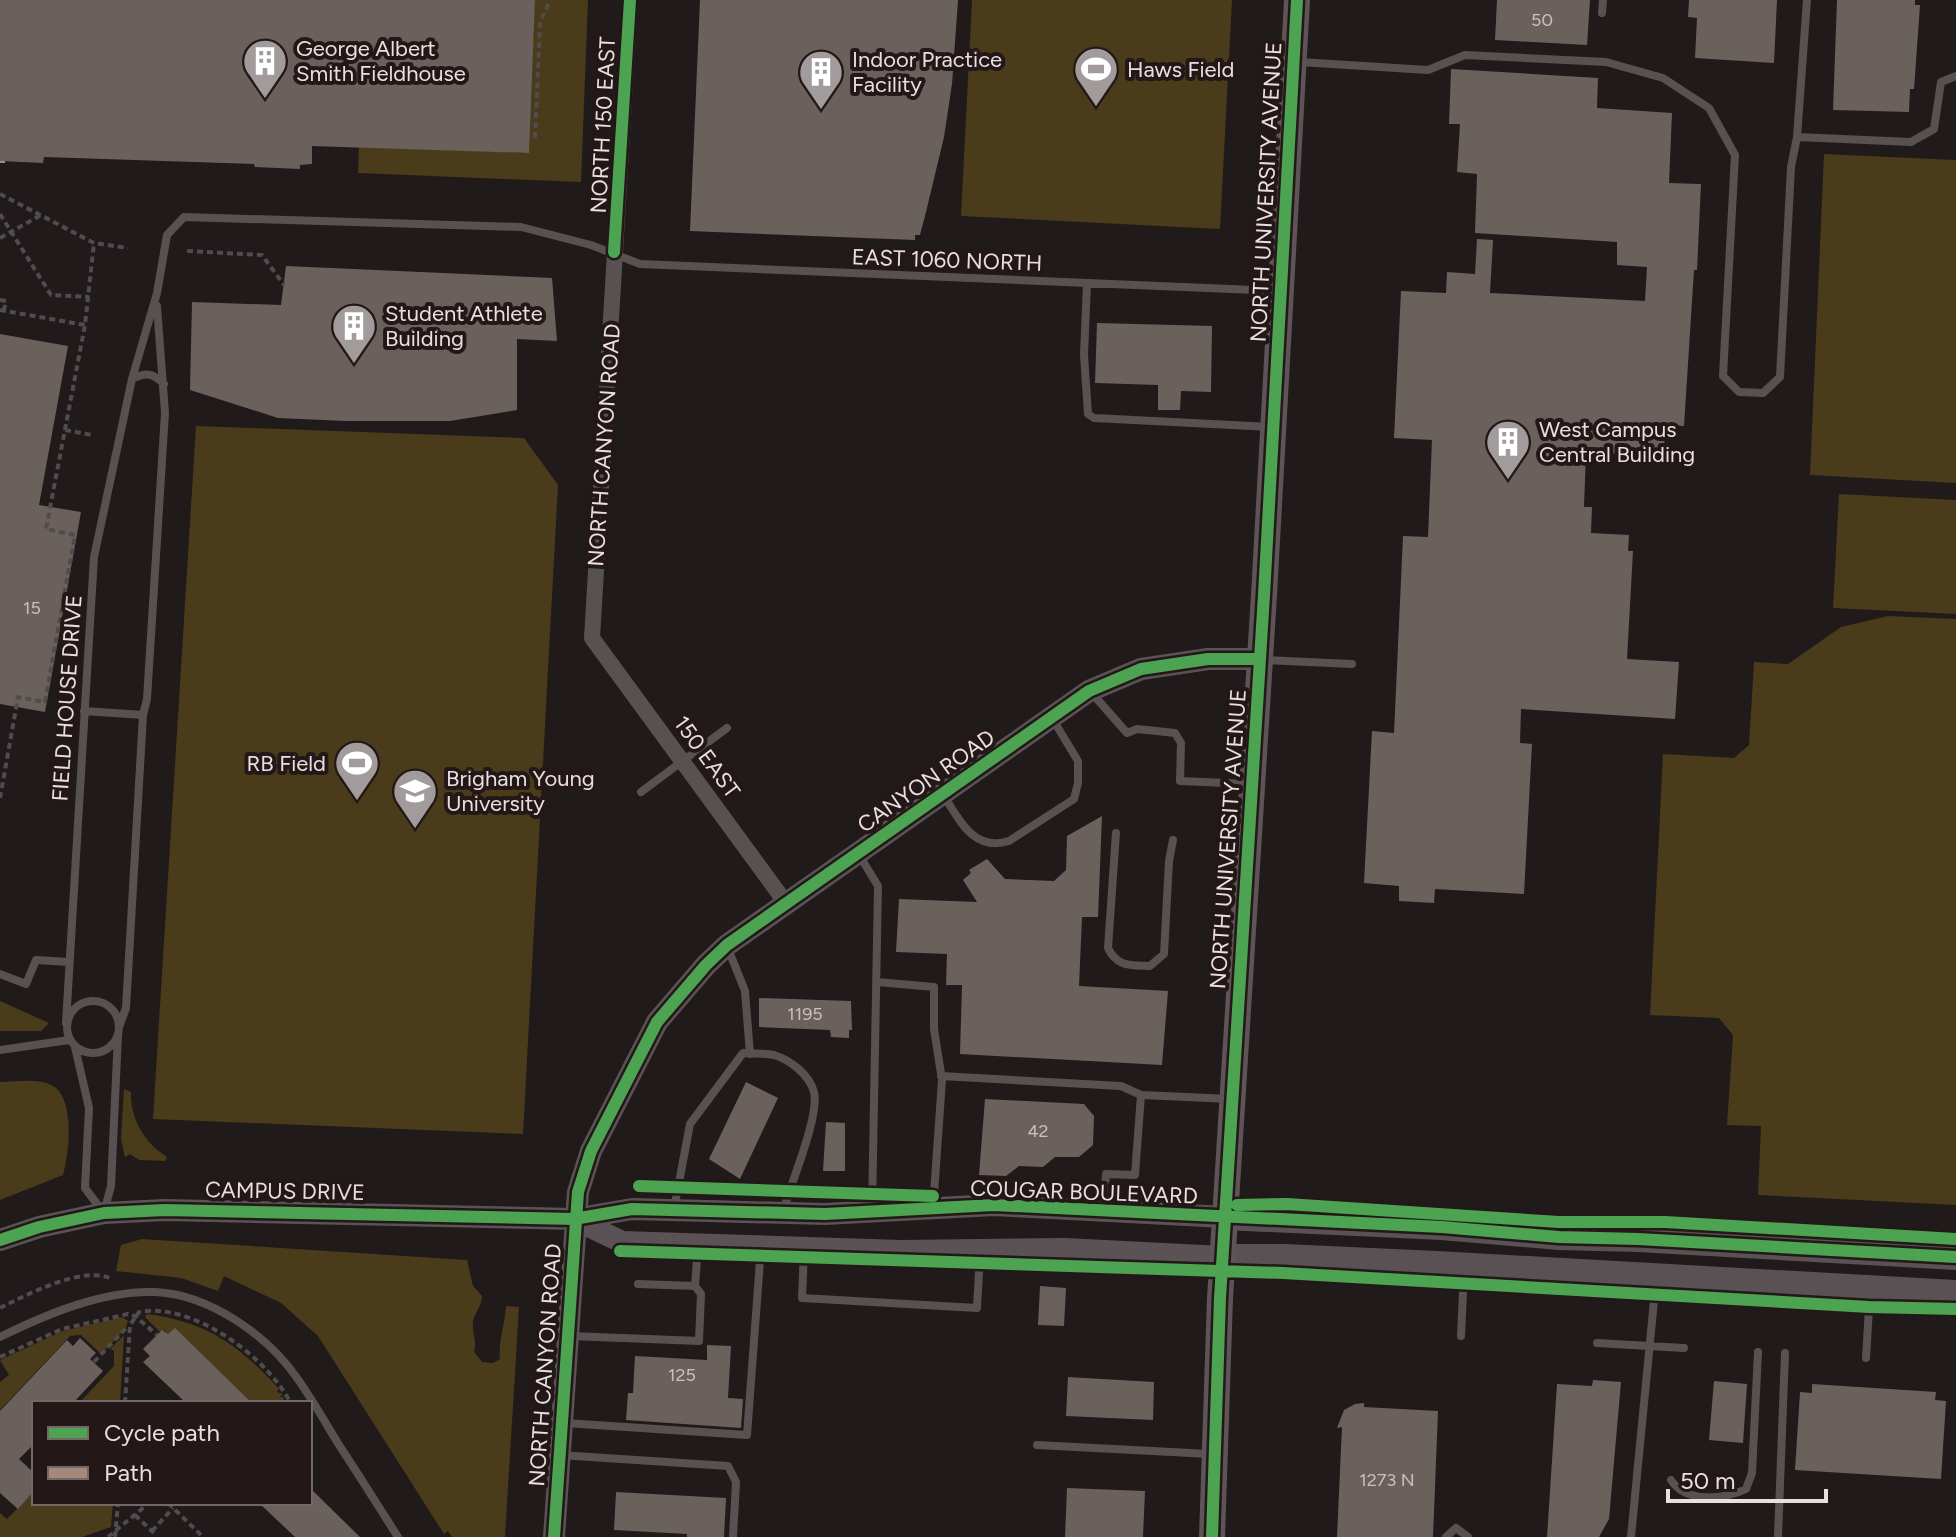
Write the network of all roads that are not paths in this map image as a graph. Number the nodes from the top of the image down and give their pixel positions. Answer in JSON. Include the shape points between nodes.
{"nodes":[{"id":1,"x":630,"y":0,"type":"edge"},
{"id":2,"x":1297,"y":0,"type":"edge"},
{"id":3,"x":1603,"y":0,"type":"edge"},
{"id":4,"x":1807,"y":0,"type":"edge"},
{"id":5,"x":1602,"y":13,"type":"dead end"},
{"id":6,"x":1294,"y":62,"type":"junction"},
{"id":7,"x":1956,"y":76,"type":"edge"},
{"id":8,"x":1797,"y":137,"type":"junction"},
{"id":9,"x":614,"y":252,"type":"junction"},
{"id":10,"x":1087,"y":283,"type":"junction"},
{"id":11,"x":1280,"y":291,"type":"junction"},
{"id":12,"x":157,"y":293,"type":"junction"},
{"id":13,"x":132,"y":379,"type":"junction"},
{"id":14,"x":164,"y":385,"type":"junction"},
{"id":15,"x":1273,"y":427,"type":"junction"},
{"id":16,"x":592,"y":638,"type":"joint"},
{"id":17,"x":1260,"y":659,"type":"junction"},
{"id":18,"x":1352,"y":664,"type":"dead end"},
{"id":19,"x":1089,"y":691,"type":"junction"},
{"id":20,"x":84,"y":711,"type":"junction"},
{"id":21,"x":143,"y":715,"type":"junction"},
{"id":22,"x":1051,"y":718,"type":"junction"},
{"id":23,"x":727,"y":728,"type":"dead end"},
{"id":24,"x":682,"y":761,"type":"junction"},
{"id":25,"x":1252,"y":784,"type":"junction"},
{"id":26,"x":641,"y":792,"type":"dead end"},
{"id":27,"x":942,"y":794,"type":"junction"},
{"id":28,"x":1116,"y":833,"type":"dead end"},
{"id":29,"x":1173,"y":840,"type":"dead end"},
{"id":30,"x":858,"y":853,"type":"junction"},
{"id":31,"x":786,"y":903,"type":"junction"},
{"id":32,"x":727,"y":945,"type":"junction"},
{"id":33,"x":69,"y":962,"type":"junction"},
{"id":34,"x":0,"y":974,"type":"edge"},
{"id":35,"x":877,"y":982,"type":"junction"},
{"id":36,"x":657,"y":1022,"type":"joint"},
{"id":37,"x":66,"y":1023,"type":"junction"},
{"id":38,"x":118,"y":1031,"type":"junction"},
{"id":39,"x":72,"y":1043,"type":"junction"},
{"id":40,"x":0,"y":1050,"type":"edge"},
{"id":41,"x":750,"y":1054,"type":"junction"},
{"id":42,"x":941,"y":1076,"type":"junction"},
{"id":43,"x":1141,"y":1095,"type":"junction"},
{"id":44,"x":1232,"y":1099,"type":"junction"},
{"id":45,"x":933,"y":1209,"type":"junction"},
{"id":46,"x":674,"y":1210,"type":"junction"},
{"id":47,"x":872,"y":1211,"type":"junction"},
{"id":48,"x":1104,"y":1211,"type":"junction"},
{"id":49,"x":104,"y":1213,"type":"junction"},
{"id":50,"x":783,"y":1213,"type":"junction"},
{"id":51,"x":1225,"y":1217,"type":"junction"},
{"id":52,"x":574,"y":1219,"type":"junction"},
{"id":53,"x":0,"y":1240,"type":"edge"},
{"id":54,"x":698,"y":1245,"type":"junction"},
{"id":55,"x":761,"y":1247,"type":"junction"},
{"id":56,"x":804,"y":1249,"type":"junction"},
{"id":57,"x":980,"y":1250,"type":"junction"},
{"id":58,"x":1222,"y":1257,"type":"junction"},
{"id":59,"x":1956,"y":1257,"type":"edge"},
{"id":60,"x":1464,"y":1266,"type":"junction"},
{"id":61,"x":1656,"y":1275,"type":"junction"},
{"id":62,"x":638,"y":1284,"type":"dead end"},
{"id":63,"x":695,"y":1286,"type":"junction"},
{"id":64,"x":1870,"y":1288,"type":"junction"},
{"id":65,"x":1956,"y":1293,"type":"edge"},
{"id":66,"x":566,"y":1335,"type":"junction"},
{"id":67,"x":1461,"y":1336,"type":"dead end"},
{"id":68,"x":0,"y":1337,"type":"edge"},
{"id":69,"x":1597,"y":1343,"type":"dead end"},
{"id":70,"x":1651,"y":1346,"type":"junction"},
{"id":71,"x":1684,"y":1348,"type":"dead end"},
{"id":72,"x":1758,"y":1352,"type":"dead end"},
{"id":73,"x":1785,"y":1353,"type":"dead end"},
{"id":74,"x":1866,"y":1358,"type":"dead end"},
{"id":75,"x":312,"y":1401,"type":"edge"},
{"id":76,"x":312,"y":1401,"type":"edge"},
{"id":77,"x":561,"y":1423,"type":"junction"},
{"id":78,"x":1037,"y":1445,"type":"dead end"},
{"id":79,"x":1214,"y":1454,"type":"junction"},
{"id":80,"x":559,"y":1455,"type":"junction"},
{"id":81,"x":1671,"y":1480,"type":"dead end"},
{"id":82,"x":398,"y":1537,"type":"edge"},
{"id":83,"x":554,"y":1537,"type":"edge"},
{"id":84,"x":733,"y":1537,"type":"edge"},
{"id":85,"x":1212,"y":1537,"type":"edge"},
{"id":86,"x":1446,"y":1537,"type":"edge"},
{"id":87,"x":1468,"y":1537,"type":"edge"},
{"id":88,"x":1631,"y":1537,"type":"edge"},
{"id":89,"x":1778,"y":1537,"type":"edge"}],
"edges":[{"from":1,"to":9,"type":"street","name":"NORTH 150 EAST"},
{"from":2,"to":6,"type":"highway","name":"NORTH UNIVERSITY AVENUE"},
{"from":3,"to":5,"type":"lane"},
{"from":4,"to":8,"type":"lane"},
{"from":6,"to":8,"type":"lane","via":[[1428,70],[1465,55],[1606,62],[1663,78],[1709,108],[1735,155],[1723,376],[1739,392],[1763,393],[1780,377]]},
{"from":6,"to":11,"type":"highway","name":"NORTH UNIVERSITY AVENUE"},
{"from":7,"to":8,"type":"lane","via":[[1941,82],[1934,129],[1911,142]]},
{"from":9,"to":10,"type":"lane","name":"EAST 1060 NORTH","via":[[640,264]]},
{"from":9,"to":12,"type":"lane","name":"FIELD HOUSE DRIVE","via":[[521,227],[184,217],[167,235]]},
{"from":9,"to":16,"type":"street","name":"NORTH CANYON ROAD"},
{"from":10,"to":11,"type":"lane","name":"EAST 1060 NORTH"},
{"from":10,"to":15,"type":"lane","via":[[1088,414]]},
{"from":11,"to":15,"type":"highway","name":"NORTH UNIVERSITY AVENUE"},
{"from":12,"to":13,"type":"lane","name":"FIELD HOUSE DRIVE"},
{"from":12,"to":14,"type":"lane","name":"FIELD HOUSE DRIVE"},
{"from":13,"to":14,"type":"lane","via":[[155,375]]},
{"from":13,"to":20,"type":"lane","name":"FIELD HOUSE DRIVE","via":[[94,557]]},
{"from":14,"to":21,"type":"lane","name":"FIELD HOUSE DRIVE"},
{"from":15,"to":17,"type":"highway","name":"NORTH UNIVERSITY AVENUE"},
{"from":16,"to":24,"type":"street","name":"150 EAST"},
{"from":17,"to":18,"type":"lane","name":"CANYON ROAD"},
{"from":17,"to":19,"type":"main road","name":"CANYON ROAD","via":[[1208,659],[1141,669]]},
{"from":17,"to":25,"type":"highway","name":"NORTH UNIVERSITY AVENUE"},
{"from":19,"to":22,"type":"main road","name":"CANYON ROAD"},
{"from":19,"to":25,"type":"lane","via":[[1127,733],[1175,733],[1181,743],[1180,781]]},
{"from":20,"to":21,"type":"lane"},
{"from":20,"to":33,"type":"lane","name":"FIELD HOUSE DRIVE"},
{"from":21,"to":38,"type":"lane","name":"FIELD HOUSE DRIVE","via":[[126,1008]]},
{"from":22,"to":27,"type":"main road","name":"CANYON ROAD"},
{"from":22,"to":27,"type":"lane","via":[[1078,761],[1074,799],[999,844],[970,834]]},
{"from":23,"to":24,"type":"lane"},
{"from":24,"to":26,"type":"lane"},
{"from":24,"to":31,"type":"street","name":"150 EAST"},
{"from":25,"to":44,"type":"highway","name":"NORTH UNIVERSITY AVENUE"},
{"from":27,"to":30,"type":"main road","name":"CANYON ROAD"},
{"from":28,"to":29,"type":"lane","via":[[1108,948],[1121,964],[1150,966],[1164,954]]},
{"from":30,"to":31,"type":"main road","name":"CANYON ROAD"},
{"from":30,"to":35,"type":"lane","via":[[878,886]]},
{"from":31,"to":32,"type":"main road","name":"CANYON ROAD"},
{"from":32,"to":36,"type":"main road","name":"CANYON ROAD"},
{"from":32,"to":41,"type":"lane","via":[[745,991]]},
{"from":33,"to":34,"type":"lane","via":[[36,960],[26,984]]},
{"from":33,"to":37,"type":"lane","name":"FIELD HOUSE DRIVE"},
{"from":35,"to":42,"type":"lane","via":[[934,987]]},
{"from":35,"to":47,"type":"lane"},
{"from":36,"to":52,"type":"main road","name":"NORTH CANYON ROAD","via":[[591,1151]]},
{"from":37,"to":38,"type":"lane","via":[[74,1008],[98,1002],[113,1010]]},
{"from":37,"to":39,"type":"lane"},
{"from":38,"to":39,"type":"lane","via":[[114,1043],[99,1053],[90,1054]]},
{"from":38,"to":49,"type":"lane","name":"FIELD HOUSE DRIVE","via":[[111,1186]]},
{"from":39,"to":40,"type":"lane"},
{"from":39,"to":49,"type":"lane","via":[[89,1108],[85,1188]]},
{"from":41,"to":46,"type":"lane","via":[[743,1053],[690,1124]]},
{"from":41,"to":50,"type":"lane","via":[[792,1063],[814,1092],[813,1119]]},
{"from":42,"to":43,"type":"lane","via":[[1121,1086]]},
{"from":42,"to":45,"type":"lane"},
{"from":43,"to":44,"type":"lane"},
{"from":43,"to":48,"type":"lane","via":[[1135,1175],[1106,1174]]},
{"from":44,"to":51,"type":"highway","name":"NORTH UNIVERSITY AVENUE"},
{"from":45,"to":47,"type":"main road","name":"COUGAR BOULEVARD"},
{"from":45,"to":48,"type":"main road","name":"COUGAR BOULEVARD","via":[[994,1205]]},
{"from":46,"to":50,"type":"main road","name":"COUGAR BOULEVARD"},
{"from":46,"to":52,"type":"main road","name":"COUGAR BOULEVARD","via":[[632,1209]]},
{"from":47,"to":50,"type":"main road","name":"COUGAR BOULEVARD"},
{"from":48,"to":51,"type":"main road","name":"COUGAR BOULEVARD"},
{"from":49,"to":52,"type":"main road","name":"CAMPUS DRIVE","via":[[234,1209]]},
{"from":49,"to":53,"type":"main road","name":"CAMPUS DRIVE"},
{"from":51,"to":58,"type":"highway","name":"NORTH UNIVERSITY AVENUE"},
{"from":51,"to":59,"type":"main road","name":"COUGAR BOULEVARD"},
{"from":52,"to":54,"type":"main road","via":[[622,1242]]},
{"from":52,"to":66,"type":"main road","name":"NORTH CANYON ROAD"},
{"from":54,"to":55,"type":"main road"},
{"from":54,"to":63,"type":"lane"},
{"from":55,"to":56,"type":"main road"},
{"from":55,"to":77,"type":"lane","via":[[747,1435]]},
{"from":56,"to":57,"type":"main road"},
{"from":56,"to":57,"type":"lane","via":[[802,1298],[977,1308]]},
{"from":57,"to":58,"type":"main road"},
{"from":58,"to":60,"type":"main road"},
{"from":58,"to":79,"type":"highway","name":"NORTH UNIVERSITY AVENUE"},
{"from":60,"to":61,"type":"main road"},
{"from":60,"to":67,"type":"lane"},
{"from":61,"to":64,"type":"main road"},
{"from":61,"to":70,"type":"lane"},
{"from":62,"to":63,"type":"lane"},
{"from":63,"to":66,"type":"lane","via":[[701,1294],[699,1341]]},
{"from":64,"to":65,"type":"main road"},
{"from":64,"to":74,"type":"lane"},
{"from":66,"to":77,"type":"main road","name":"NORTH CANYON ROAD"},
{"from":68,"to":76,"type":"lane","via":[[76,1305],[158,1292],[225,1313],[264,1342]]},
{"from":69,"to":70,"type":"lane"},
{"from":70,"to":71,"type":"lane"},
{"from":70,"to":88,"type":"lane"},
{"from":72,"to":81,"type":"lane","via":[[1752,1473],[1746,1489],[1730,1497],[1691,1496]]},
{"from":73,"to":89,"type":"lane"},
{"from":75,"to":82,"type":"lane"},
{"from":77,"to":80,"type":"main road","name":"NORTH CANYON ROAD"},
{"from":78,"to":79,"type":"lane"},
{"from":79,"to":85,"type":"highway","name":"NORTH UNIVERSITY AVENUE"},
{"from":80,"to":83,"type":"main road","name":"NORTH CANYON ROAD"},
{"from":80,"to":84,"type":"lane","via":[[728,1466],[736,1482]]},
{"from":86,"to":87,"type":"lane","via":[[1456,1528]]}]}
